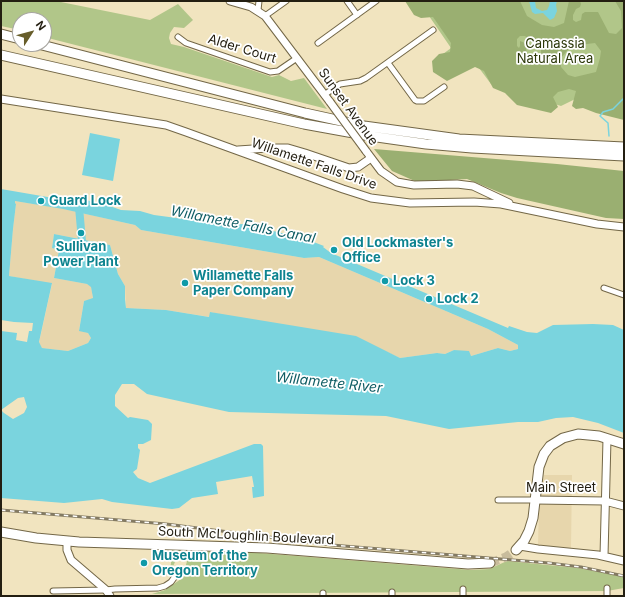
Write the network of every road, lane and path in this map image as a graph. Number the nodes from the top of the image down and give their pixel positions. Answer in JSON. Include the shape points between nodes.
{"nodes":[{"id":1,"x":230,"y":1,"type":"edge"},
{"id":2,"x":260,"y":1,"type":"edge"},
{"id":3,"x":286,"y":1,"type":"edge"},
{"id":4,"x":347,"y":1,"type":"edge"},
{"id":5,"x":376,"y":1,"type":"edge"},
{"id":6,"x":258,"y":10,"type":"junction"},
{"id":7,"x":357,"y":15,"type":"junction"},
{"id":8,"x":265,"y":16,"type":"junction"},
{"id":9,"x":433,"y":30,"type":"dead end"},
{"id":10,"x":1,"y":34,"type":"edge"},
{"id":11,"x":12,"y":37,"type":"edge"},
{"id":12,"x":178,"y":37,"type":"dead end"},
{"id":13,"x":318,"y":43,"type":"dead end"},
{"id":14,"x":52,"y":48,"type":"edge"},
{"id":15,"x":1,"y":55,"type":"edge"},
{"id":16,"x":297,"y":58,"type":"junction"},
{"id":17,"x":388,"y":63,"type":"junction"},
{"id":18,"x":444,"y":87,"type":"dead end"},
{"id":19,"x":324,"y":95,"type":"junction"},
{"id":20,"x":1,"y":99,"type":"edge"},
{"id":21,"x":624,"y":147,"type":"edge"},
{"id":22,"x":236,"y":150,"type":"junction"},
{"id":23,"x":562,"y":153,"type":"junction"},
{"id":24,"x":624,"y":156,"type":"edge"},
{"id":25,"x":371,"y":158,"type":"junction"},
{"id":26,"x":624,"y":161,"type":"edge"},
{"id":27,"x":467,"y":185,"type":"junction"},
{"id":28,"x":482,"y":202,"type":"junction"},
{"id":29,"x":514,"y":206,"type":"junction"},
{"id":30,"x":624,"y":226,"type":"edge"},
{"id":31,"x":604,"y":288,"type":"dead end"},
{"id":32,"x":624,"y":295,"type":"edge"},
{"id":33,"x":607,"y":439,"type":"junction"},
{"id":34,"x":624,"y":444,"type":"edge"},
{"id":35,"x":498,"y":500,"type":"dead end"},
{"id":36,"x":535,"y":500,"type":"junction"},
{"id":37,"x":605,"y":501,"type":"junction"},
{"id":38,"x":624,"y":506,"type":"edge"},
{"id":39,"x":1,"y":532,"type":"edge"},
{"id":40,"x":67,"y":541,"type":"junction"},
{"id":41,"x":518,"y":548,"type":"joint"},
{"id":42,"x":604,"y":556,"type":"junction"},
{"id":43,"x":624,"y":561,"type":"edge"},
{"id":44,"x":490,"y":564,"type":"tunnel mouth"},
{"id":45,"x":179,"y":571,"type":"dead end"},
{"id":46,"x":607,"y":588,"type":"dead end"},
{"id":47,"x":463,"y":589,"type":"dead end"},
{"id":48,"x":53,"y":591,"type":"dead end"},
{"id":49,"x":108,"y":593,"type":"edge"},
{"id":50,"x":463,"y":596,"type":"edge"},
{"id":51,"x":607,"y":596,"type":"edge"}],
"edges":[{"from":1,"to":6,"type":"street","name":"Sunset Avenue"},
{"from":2,"to":6,"type":"street"},
{"from":3,"to":8,"type":"street"},
{"from":4,"to":7,"type":"street"},
{"from":5,"to":7,"type":"street"},
{"from":6,"to":8,"type":"street","name":"Sunset Avenue"},
{"from":7,"to":13,"type":"street"},
{"from":8,"to":16,"type":"street","name":"Sunset Avenue"},
{"from":9,"to":17,"type":"street"},
{"from":10,"to":11,"type":"highway"},
{"from":12,"to":16,"type":"street","name":"Alder Court","via":[[186,43],[270,72],[278,71]]},
{"from":14,"to":21,"type":"highway","via":[[305,113],[379,128],[459,139]]},
{"from":15,"to":23,"type":"highway","via":[[304,124],[370,136],[426,144]]},
{"from":16,"to":19,"type":"street","name":"Sunset Avenue"},
{"from":17,"to":18,"type":"street","via":[[415,100],[424,101]]},
{"from":17,"to":19,"type":"street","via":[[360,81],[340,84]]},
{"from":19,"to":25,"type":"street","name":"Sunset Avenue","bridge":true},
{"from":20,"to":22,"type":"street","name":"Willamette Falls Drive","via":[[161,124]]},
{"from":22,"to":25,"type":"street","via":[[288,148],[349,168],[358,167]]},
{"from":22,"to":28,"type":"street","name":"Willamette Falls Drive","via":[[371,198],[410,203]]},
{"from":23,"to":24,"type":"highway"},
{"from":23,"to":26,"type":"highway"},
{"from":25,"to":27,"type":"street","name":"Sunset Avenue","via":[[389,178],[404,184]]},
{"from":27,"to":28,"type":"street","via":[[480,194]]},
{"from":27,"to":29,"type":"street","name":"Sunset Avenue","via":[[481,189]]},
{"from":28,"to":29,"type":"street","name":"Willamette Falls Drive"},
{"from":29,"to":30,"type":"street","name":"Willamette Falls Drive","via":[[597,224]]},
{"from":31,"to":32,"type":"street"},
{"from":33,"to":34,"type":"highway"},
{"from":33,"to":36,"type":"highway","via":[[578,434],[554,443],[540,463]]},
{"from":33,"to":37,"type":"street"},
{"from":35,"to":36,"type":"street","name":"Main Street"},
{"from":36,"to":37,"type":"street","name":"Main Street"},
{"from":36,"to":41,"type":"highway","via":[[531,526]]},
{"from":37,"to":38,"type":"street","name":"Main Street"},
{"from":37,"to":42,"type":"street"},
{"from":39,"to":40,"type":"highway","name":"South McLoughlin Boulevard"},
{"from":40,"to":44,"type":"highway","name":"South McLoughlin Boulevard","via":[[267,548]]},
{"from":40,"to":49,"type":"street","via":[[71,560]]},
{"from":41,"to":42,"type":"street"},
{"from":42,"to":43,"type":"street"},
{"from":45,"to":49,"type":"street","via":[[174,579],[162,587]]},
{"from":46,"to":51,"type":"street"},
{"from":47,"to":50,"type":"street"},
{"from":48,"to":49,"type":"street"}]}
